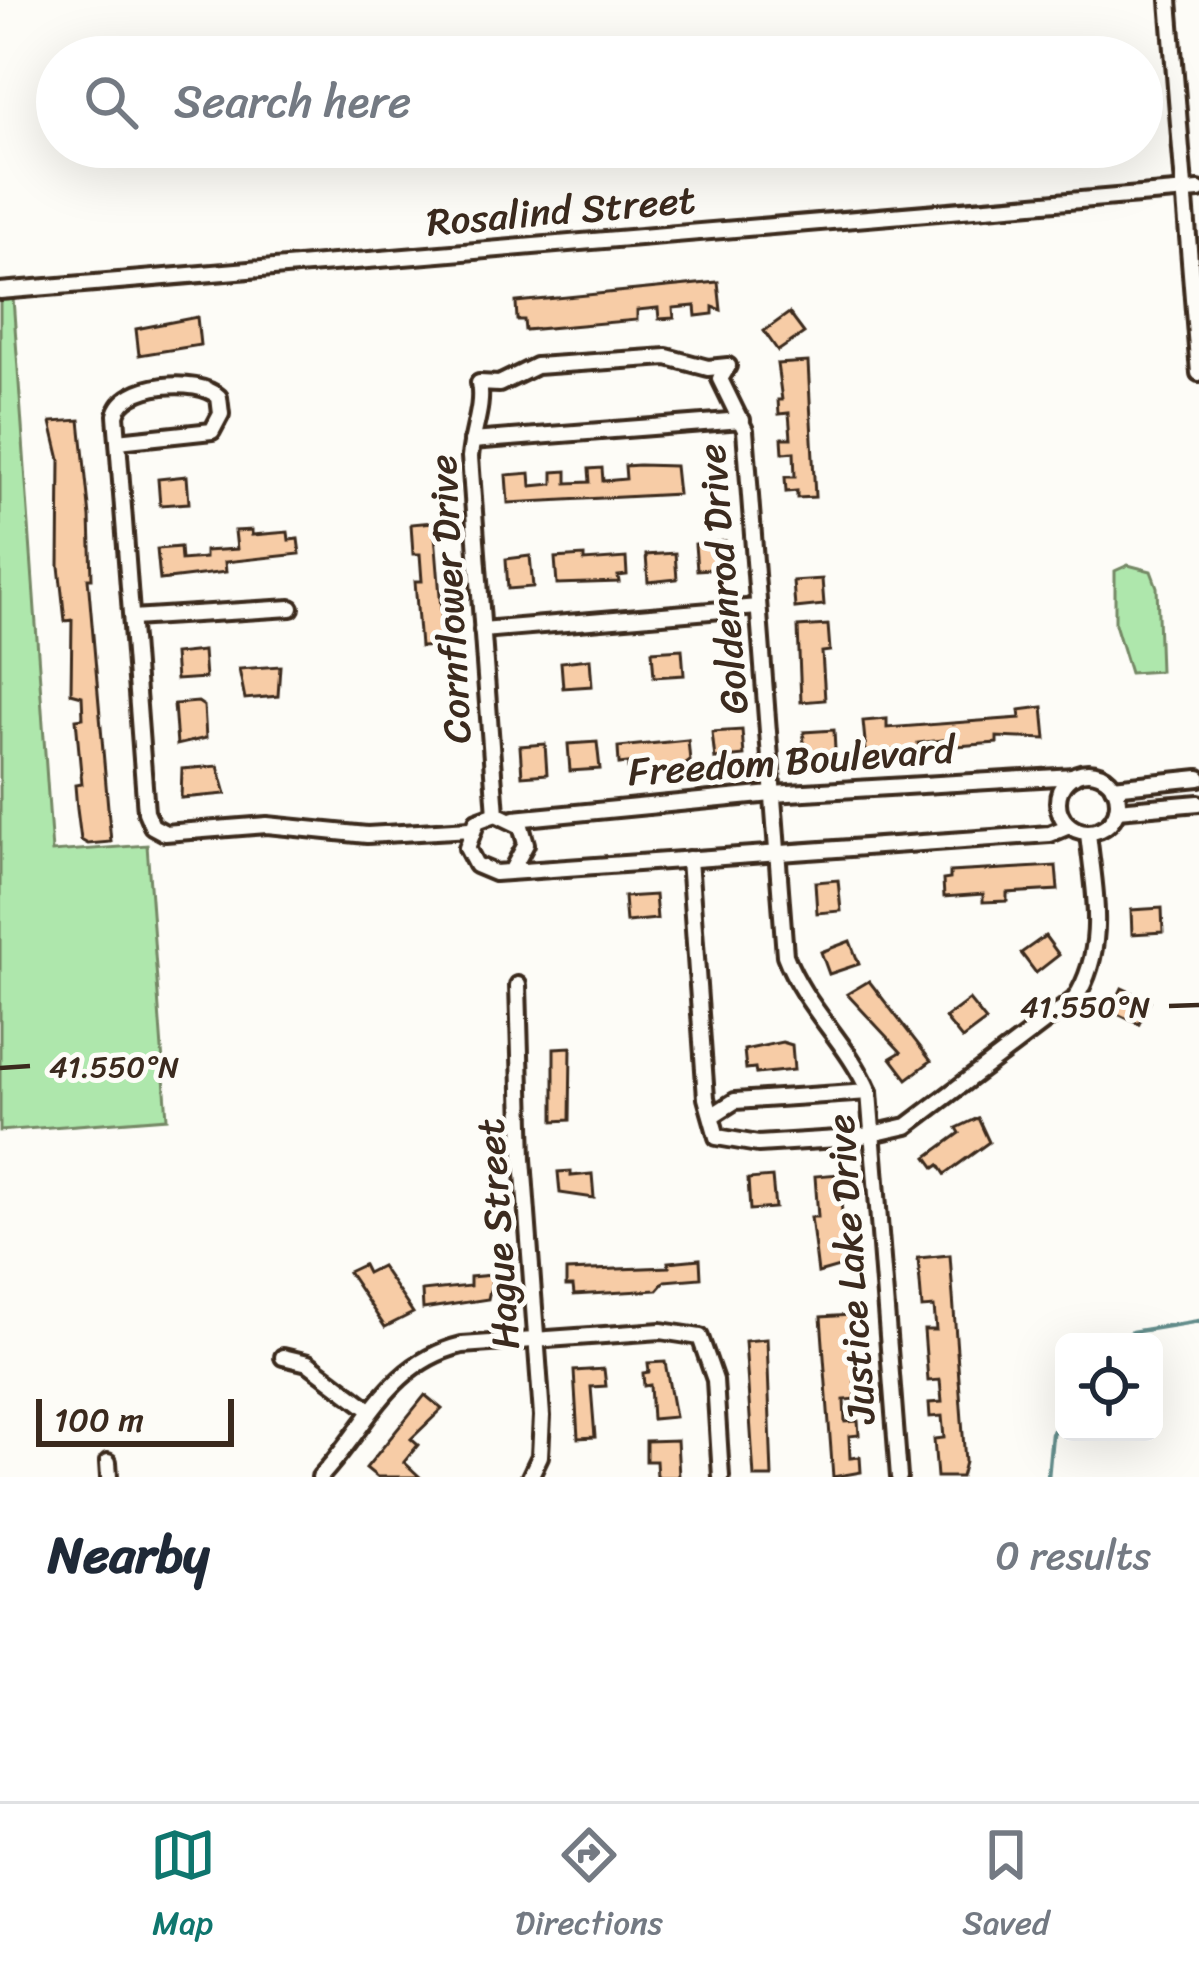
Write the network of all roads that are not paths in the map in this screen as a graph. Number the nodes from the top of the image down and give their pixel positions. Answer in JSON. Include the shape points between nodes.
{"nodes":[{"id":1,"x":1169,"y":0,"type":"edge"},
{"id":2,"x":1191,"y":191,"type":"edge"},
{"id":3,"x":0,"y":291,"type":"edge"},
{"id":4,"x":1199,"y":373,"type":"edge"},
{"id":5,"x":479,"y":382,"type":"joint"},
{"id":6,"x":742,"y":420,"type":"junction"},
{"id":7,"x":118,"y":441,"type":"junction"},
{"id":8,"x":472,"y":441,"type":"junction"},
{"id":9,"x":291,"y":608,"type":"dead end"},
{"id":10,"x":758,"y":608,"type":"junction"},
{"id":11,"x":132,"y":618,"type":"junction"},
{"id":12,"x":482,"y":630,"type":"junction"},
{"id":13,"x":1074,"y":776,"type":"junction"},
{"id":14,"x":1199,"y":778,"type":"edge"},
{"id":15,"x":1113,"y":787,"type":"junction"},
{"id":16,"x":772,"y":794,"type":"junction"},
{"id":17,"x":1199,"y":803,"type":"edge"},
{"id":18,"x":1117,"y":810,"type":"junction"},
{"id":19,"x":496,"y":814,"type":"junction"},
{"id":20,"x":514,"y":819,"type":"junction"},
{"id":21,"x":1070,"y":826,"type":"junction"},
{"id":22,"x":471,"y":829,"type":"junction"},
{"id":23,"x":1088,"y":832,"type":"junction"},
{"id":24,"x":777,"y":853,"type":"junction"},
{"id":25,"x":689,"y":859,"type":"junction"},
{"id":26,"x":513,"y":868,"type":"junction"},
{"id":27,"x":518,"y":985,"type":"dead end"},
{"id":28,"x":869,"y":1092,"type":"junction"},
{"id":29,"x":713,"y":1115,"type":"junction"},
{"id":30,"x":876,"y":1133,"type":"junction"},
{"id":31,"x":536,"y":1339,"type":"junction"},
{"id":32,"x":283,"y":1357,"type":"dead end"},
{"id":33,"x":370,"y":1410,"type":"junction"},
{"id":34,"x":320,"y":1477,"type":"edge"},
{"id":35,"x":530,"y":1477,"type":"edge"},
{"id":36,"x":721,"y":1477,"type":"edge"},
{"id":37,"x":899,"y":1477,"type":"edge"}],
"edges":[{"from":1,"to":2,"type":"street"},
{"from":2,"to":3,"type":"street","name":"Rosalind Street"},
{"from":2,"to":4,"type":"street"},
{"from":5,"to":6,"type":"street","name":"Goldenrod Drive","via":[[499,384],[536,366],[668,357],[728,367],[720,379]]},
{"from":5,"to":8,"type":"street","name":"Cornflower Drive"},
{"from":6,"to":8,"type":"street"},
{"from":6,"to":10,"type":"street","name":"Goldenrod Drive"},
{"from":7,"to":7,"type":"street","via":[[118,404],[133,392],[198,386],[219,397],[212,431]]},
{"from":7,"to":11,"type":"street"},
{"from":8,"to":12,"type":"street","name":"Cornflower Drive"},
{"from":9,"to":11,"type":"street"},
{"from":10,"to":12,"type":"street"},
{"from":10,"to":16,"type":"street","name":"Goldenrod Drive"},
{"from":11,"to":22,"type":"street","via":[[152,826],[165,833],[268,825],[367,836]]},
{"from":12,"to":19,"type":"street","name":"Cornflower Drive"},
{"from":13,"to":15,"type":"street","via":[[1093,773]]},
{"from":13,"to":16,"type":"street","name":"Freedom Boulevard"},
{"from":13,"to":21,"type":"street","via":[[1058,800]]},
{"from":14,"to":15,"type":"street"},
{"from":15,"to":18,"type":"street"},
{"from":16,"to":20,"type":"street","name":"Freedom Boulevard"},
{"from":16,"to":24,"type":"street","name":"Justice Lake Drive"},
{"from":17,"to":18,"type":"street"},
{"from":18,"to":23,"type":"street","via":[[1106,826]]},
{"from":19,"to":20,"type":"street"},
{"from":19,"to":22,"type":"street"},
{"from":20,"to":26,"type":"street","via":[[526,844]]},
{"from":21,"to":23,"type":"street"},
{"from":21,"to":24,"type":"street","via":[[1050,834]]},
{"from":22,"to":26,"type":"street","via":[[467,848],[476,866]]},
{"from":23,"to":30,"type":"street","via":[[1098,945],[1075,999],[907,1126]]},
{"from":24,"to":25,"type":"street"},
{"from":24,"to":28,"type":"street","name":"Justice Lake Drive","via":[[785,955],[800,994],[852,1056]]},
{"from":25,"to":26,"type":"street"},
{"from":25,"to":29,"type":"street"},
{"from":27,"to":31,"type":"street","name":"Hague Street"},
{"from":28,"to":29,"type":"street","via":[[735,1101]]},
{"from":28,"to":30,"type":"street","name":"Justice Lake Drive"},
{"from":29,"to":30,"type":"street","via":[[717,1137],[758,1144]]},
{"from":30,"to":37,"type":"street","name":"Justice Lake Drive"},
{"from":31,"to":33,"type":"street","via":[[430,1352]]},
{"from":31,"to":35,"type":"street","name":"Hague Street","via":[[542,1416]]},
{"from":31,"to":36,"type":"street","via":[[661,1330],[700,1337],[715,1380]]},
{"from":32,"to":33,"type":"street","via":[[308,1363]]},
{"from":33,"to":34,"type":"street"}]}
